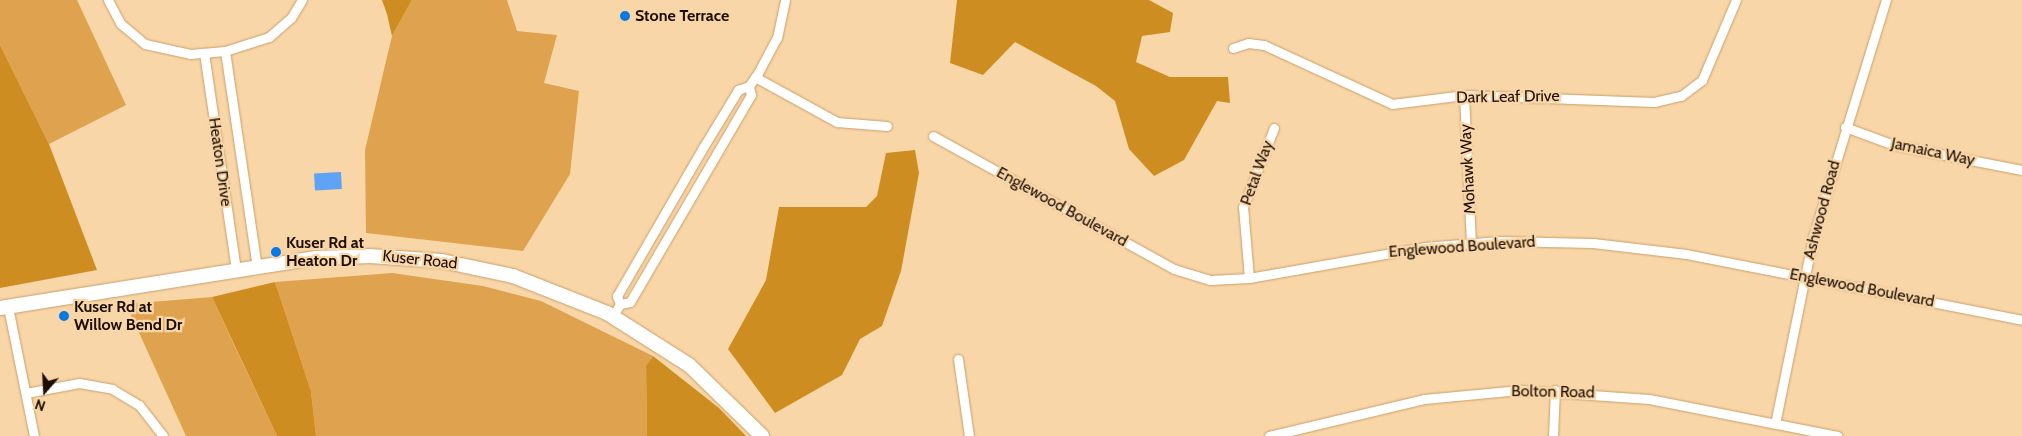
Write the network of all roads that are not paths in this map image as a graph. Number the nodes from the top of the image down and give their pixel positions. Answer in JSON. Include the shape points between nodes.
{"nodes":[{"id":1,"x":108,"y":0,"type":"edge"},
{"id":2,"x":302,"y":0,"type":"edge"},
{"id":3,"x":785,"y":0,"type":"edge"},
{"id":4,"x":1736,"y":0,"type":"edge"},
{"id":5,"x":1886,"y":0,"type":"edge"},
{"id":6,"x":1233,"y":48,"type":"dead end"},
{"id":7,"x":225,"y":51,"type":"junction"},
{"id":8,"x":204,"y":53,"type":"junction"},
{"id":9,"x":755,"y":77,"type":"junction"},
{"id":10,"x":749,"y":86,"type":"junction"},
{"id":11,"x":1464,"y":95,"type":"junction"},
{"id":12,"x":887,"y":126,"type":"dead end"},
{"id":13,"x":1274,"y":128,"type":"dead end"},
{"id":14,"x":1846,"y":128,"type":"junction"},
{"id":15,"x":933,"y":136,"type":"dead end"},
{"id":16,"x":2022,"y":170,"type":"edge"},
{"id":17,"x":679,"y":190,"type":"junction"},
{"id":18,"x":691,"y":197,"type":"junction"},
{"id":19,"x":1471,"y":243,"type":"junction"},
{"id":20,"x":258,"y":268,"type":"junction"},
{"id":21,"x":236,"y":271,"type":"junction"},
{"id":22,"x":1805,"y":277,"type":"junction"},
{"id":23,"x":1249,"y":278,"type":"junction"},
{"id":24,"x":620,"y":304,"type":"junction"},
{"id":25,"x":4,"y":308,"type":"edge"},
{"id":26,"x":613,"y":316,"type":"junction"},
{"id":27,"x":2022,"y":320,"type":"edge"},
{"id":28,"x":958,"y":359,"type":"dead end"},
{"id":29,"x":1555,"y":390,"type":"junction"},
{"id":30,"x":26,"y":393,"type":"junction"},
{"id":31,"x":1775,"y":424,"type":"junction"},
{"id":32,"x":34,"y":436,"type":"edge"},
{"id":33,"x":163,"y":436,"type":"edge"},
{"id":34,"x":762,"y":436,"type":"edge"},
{"id":35,"x":969,"y":436,"type":"edge"},
{"id":36,"x":1269,"y":436,"type":"edge"},
{"id":37,"x":1553,"y":436,"type":"edge"},
{"id":38,"x":1837,"y":436,"type":"edge"}],
"edges":[{"from":1,"to":8,"type":"street","via":[[121,24],[146,44],[173,53]]},
{"from":2,"to":7,"type":"street","via":[[291,18],[269,37]]},
{"from":3,"to":9,"type":"street","via":[[777,38]]},
{"from":4,"to":11,"type":"street","name":"Dark Leaf Drive","via":[[1711,69],[1681,96],[1654,102]]},
{"from":5,"to":14,"type":"street","name":"Ashwood Road"},
{"from":6,"to":11,"type":"street","name":"Dark Leaf Drive","via":[[1248,43],[1264,45],[1392,104]]},
{"from":7,"to":8,"type":"street"},
{"from":7,"to":20,"type":"street","name":"Heaton Drive"},
{"from":8,"to":21,"type":"street","name":"Heaton Drive"},
{"from":9,"to":10,"type":"street"},
{"from":9,"to":12,"type":"street","via":[[837,122]]},
{"from":10,"to":17,"type":"street","via":[[738,90]]},
{"from":10,"to":18,"type":"street","via":[[751,95]]},
{"from":11,"to":19,"type":"street","name":"Mohawk Way"},
{"from":13,"to":23,"type":"street","name":"Petal Way","via":[[1243,207]]},
{"from":14,"to":16,"type":"street","name":"Jamaica Way","via":[[1894,146]]},
{"from":14,"to":22,"type":"street","name":"Ashwood Road"},
{"from":15,"to":23,"type":"street","name":"Englewood Boulevard","via":[[1174,269],[1210,280]]},
{"from":17,"to":18,"type":"street"},
{"from":17,"to":24,"type":"street","via":[[617,296]]},
{"from":18,"to":24,"type":"street","via":[[630,302]]},
{"from":19,"to":22,"type":"street","name":"Englewood Boulevard","via":[[1547,241],[1640,247]]},
{"from":19,"to":23,"type":"street","name":"Englewood Boulevard","via":[[1362,255]]},
{"from":20,"to":21,"type":"street","name":"Kuser Road"},
{"from":20,"to":26,"type":"street","name":"Kuser Road","via":[[334,257],[442,261],[529,281]]},
{"from":21,"to":25,"type":"street","name":"Kuser Road"},
{"from":22,"to":27,"type":"street","name":"Englewood Boulevard"},
{"from":22,"to":31,"type":"street","name":"Ashwood Road"},
{"from":24,"to":26,"type":"street"},
{"from":25,"to":30,"type":"street"},
{"from":26,"to":34,"type":"street","name":"Kuser Road","via":[[689,365]]},
{"from":28,"to":35,"type":"street"},
{"from":29,"to":31,"type":"street","name":"Bolton Road","via":[[1649,398]]},
{"from":29,"to":36,"type":"street","name":"Bolton Road","via":[[1424,399]]},
{"from":29,"to":37,"type":"street"},
{"from":30,"to":32,"type":"street"},
{"from":30,"to":33,"type":"street","via":[[79,383],[112,389],[140,405]]},
{"from":31,"to":38,"type":"street","name":"Bolton Road"}]}
